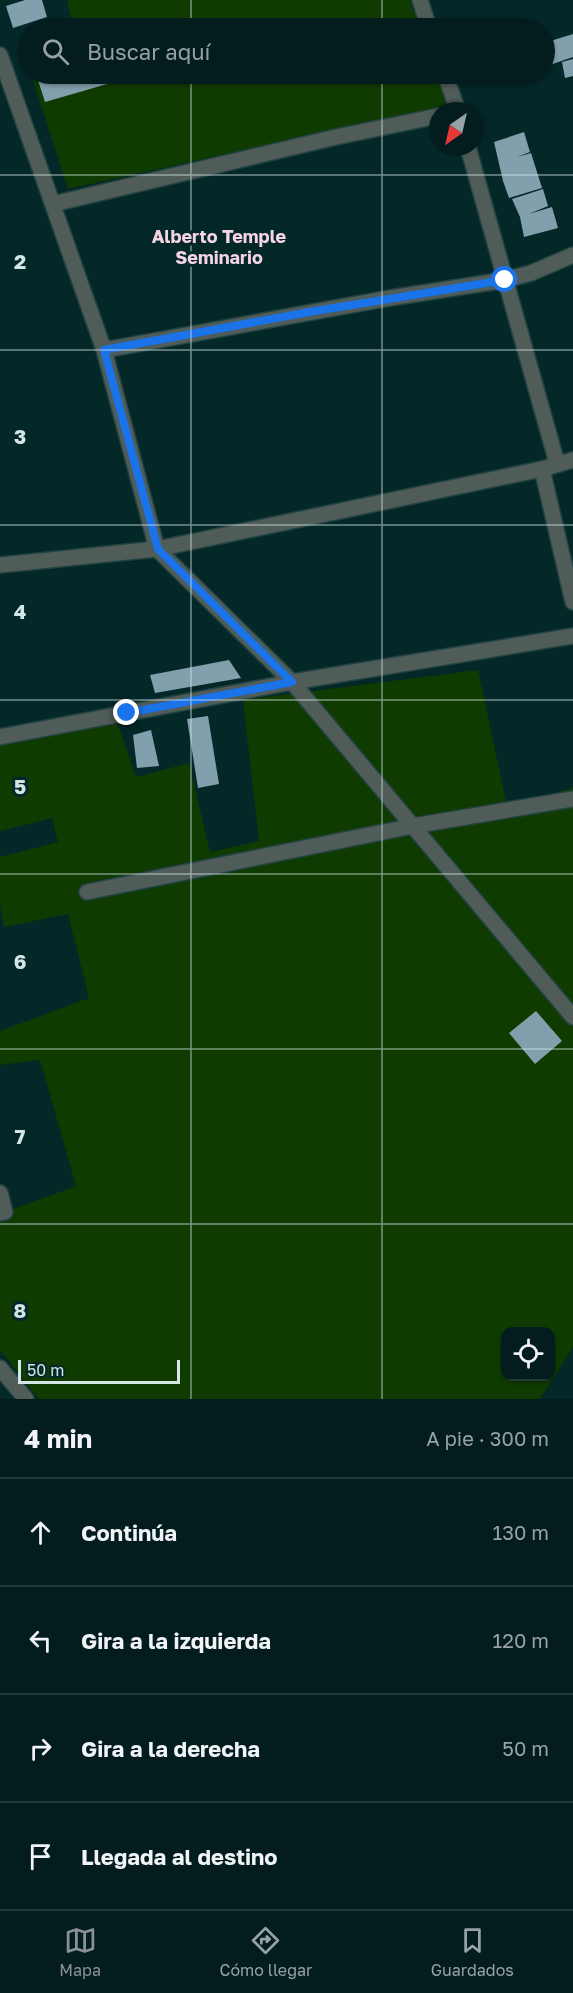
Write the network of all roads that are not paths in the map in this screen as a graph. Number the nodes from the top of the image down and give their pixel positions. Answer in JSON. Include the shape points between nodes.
{"nodes":[{"id":1,"x":420,"y":0,"type":"edge"},
{"id":2,"x":426,"y":18,"type":"edge"},
{"id":3,"x":0,"y":55,"type":"edge"},
{"id":4,"x":449,"y":84,"type":"edge"},
{"id":5,"x":455,"y":102,"type":"edge"},
{"id":6,"x":429,"y":118,"type":"edge"},
{"id":7,"x":471,"y":156,"type":"edge"},
{"id":8,"x":53,"y":204,"type":"junction"},
{"id":9,"x":573,"y":255,"type":"edge"},
{"id":10,"x":505,"y":280,"type":"junction"},
{"id":11,"x":104,"y":350,"type":"junction"},
{"id":12,"x":573,"y":459,"type":"edge"},
{"id":13,"x":557,"y":463,"type":"junction"},
{"id":14,"x":542,"y":469,"type":"junction"},
{"id":15,"x":158,"y":549,"type":"junction"},
{"id":16,"x":0,"y":565,"type":"edge"},
{"id":17,"x":573,"y":602,"type":"edge"},
{"id":18,"x":573,"y":636,"type":"edge"},
{"id":19,"x":292,"y":682,"type":"junction"},
{"id":20,"x":0,"y":737,"type":"edge"},
{"id":21,"x":573,"y":799,"type":"edge"},
{"id":22,"x":413,"y":826,"type":"junction"},
{"id":23,"x":87,"y":892,"type":"dead end"},
{"id":24,"x":573,"y":1017,"type":"edge"},
{"id":25,"x":0,"y":1193,"type":"edge"},
{"id":26,"x":0,"y":1213,"type":"edge"},
{"id":27,"x":0,"y":1368,"type":"edge"},
{"id":28,"x":26,"y":1399,"type":"edge"}],
"edges":[{"from":1,"to":2,"type":"street"},
{"from":3,"to":8,"type":"street"},
{"from":4,"to":5,"type":"street"},
{"from":6,"to":8,"type":"street"},
{"from":7,"to":10,"type":"street"},
{"from":8,"to":11,"type":"street"},
{"from":9,"to":10,"type":"street"},
{"from":10,"to":11,"type":"street"},
{"from":10,"to":13,"type":"street"},
{"from":11,"to":15,"type":"street"},
{"from":12,"to":13,"type":"street"},
{"from":13,"to":14,"type":"street"},
{"from":14,"to":15,"type":"street"},
{"from":14,"to":17,"type":"street"},
{"from":15,"to":16,"type":"street"},
{"from":15,"to":19,"type":"street"},
{"from":18,"to":19,"type":"street"},
{"from":19,"to":20,"type":"street"},
{"from":19,"to":22,"type":"street"},
{"from":21,"to":22,"type":"street"},
{"from":22,"to":23,"type":"street"},
{"from":22,"to":24,"type":"street"},
{"from":25,"to":26,"type":"street","via":[[5,1212]]},
{"from":27,"to":28,"type":"street"}]}
